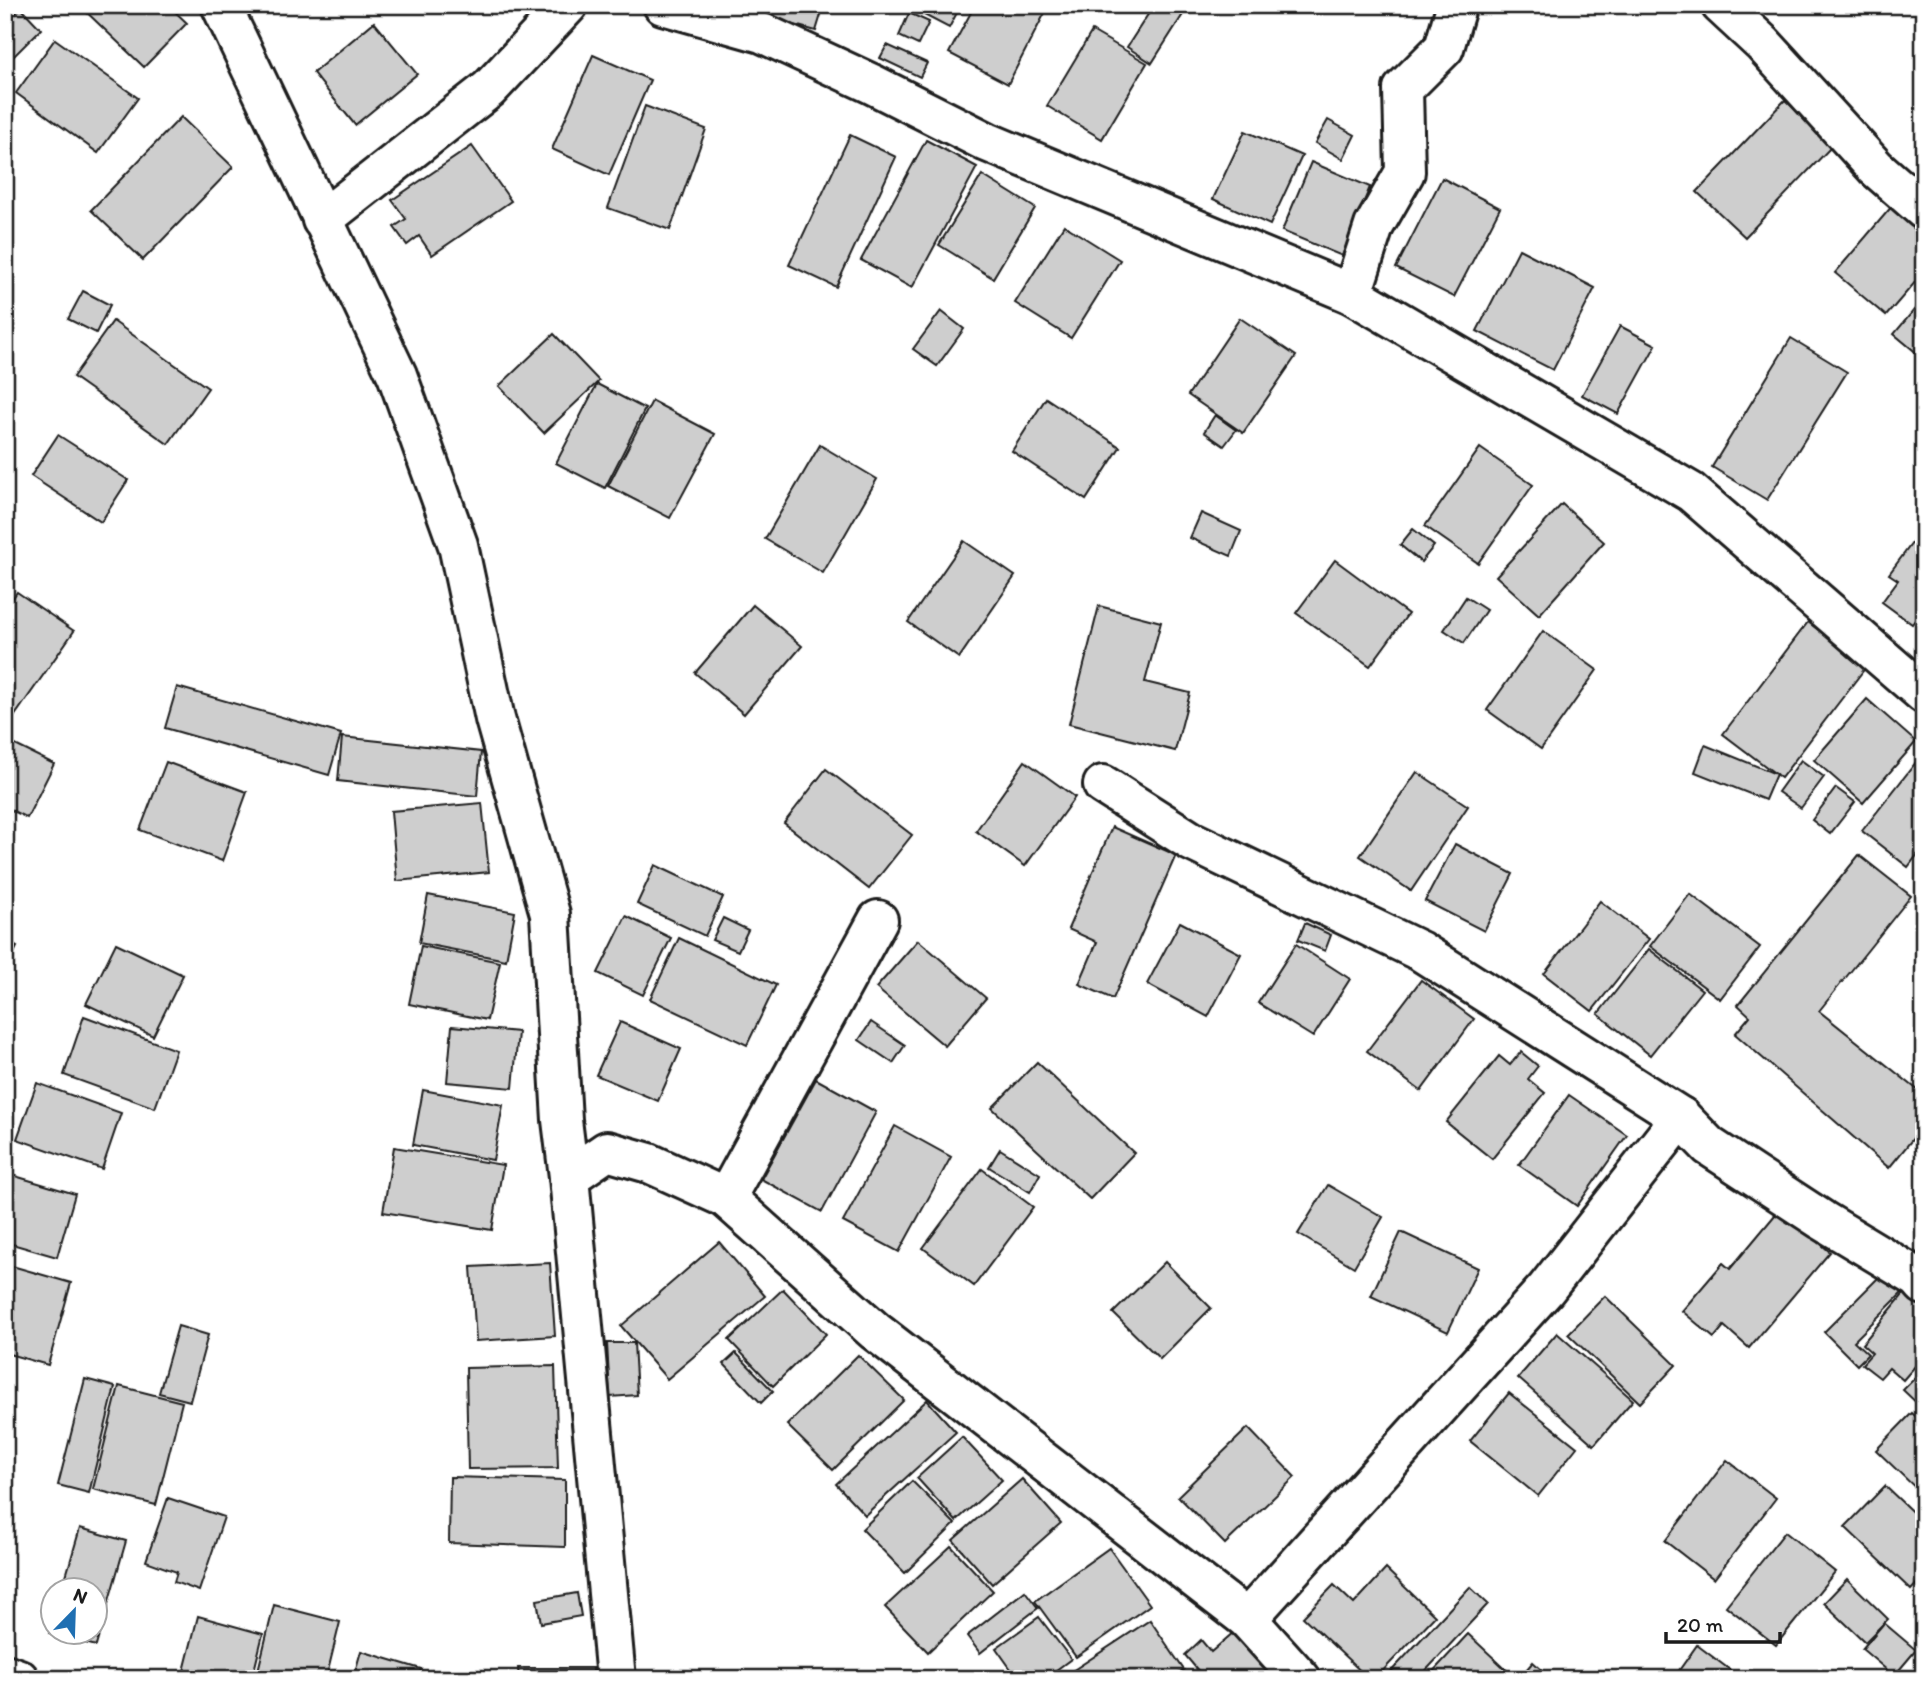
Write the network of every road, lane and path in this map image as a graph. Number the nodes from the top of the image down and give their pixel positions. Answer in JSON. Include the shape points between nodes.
{"nodes":[{"id":1,"x":221,"y":5,"type":"edge"},
{"id":2,"x":568,"y":5,"type":"edge"},
{"id":3,"x":663,"y":5,"type":"edge"},
{"id":4,"x":1721,"y":5,"type":"edge"},
{"id":5,"x":1456,"y":7,"type":"edge"},
{"id":6,"x":1924,"y":211,"type":"edge"},
{"id":7,"x":322,"y":220,"type":"junction"},
{"id":8,"x":1352,"y":294,"type":"junction"},
{"id":9,"x":1924,"y":694,"type":"edge"},
{"id":10,"x":1103,"y":785,"type":"dead end"},
{"id":11,"x":878,"y":920,"type":"dead end"},
{"id":12,"x":1681,"y":1117,"type":"junction"},
{"id":13,"x":569,"y":1177,"type":"junction"},
{"id":14,"x":726,"y":1198,"type":"junction"},
{"id":15,"x":1924,"y":1285,"type":"edge"},
{"id":16,"x":1247,"y":1619,"type":"junction"},
{"id":17,"x":5,"y":1674,"type":"edge"},
{"id":18,"x":19,"y":1679,"type":"edge"},
{"id":19,"x":617,"y":1679,"type":"edge"},
{"id":20,"x":1301,"y":1679,"type":"edge"}],
"edges":[{"from":1,"to":7,"type":"street"},
{"from":2,"to":7,"type":"street","via":[[489,89]]},
{"from":3,"to":8,"type":"street","via":[[762,33],[987,142]]},
{"from":4,"to":6,"type":"street","via":[[1763,44],[1876,168]]},
{"from":5,"to":8,"type":"street","via":[[1444,48],[1403,89],[1405,172],[1374,226]]},
{"from":7,"to":13,"type":"street","via":[[397,374],[458,545],[495,719],[550,914]]},
{"from":8,"to":9,"type":"street","via":[[1691,492]]},
{"from":10,"to":12,"type":"street","via":[[1191,841],[1420,951]]},
{"from":11,"to":14,"type":"street"},
{"from":12,"to":15,"type":"street","via":[[1709,1146]]},
{"from":12,"to":16,"type":"street","via":[[1546,1289]]},
{"from":13,"to":14,"type":"street","via":[[607,1151],[649,1163]]},
{"from":13,"to":19,"type":"street"},
{"from":14,"to":16,"type":"street","via":[[875,1331]]},
{"from":16,"to":20,"type":"street"},
{"from":17,"to":18,"type":"street"}]}
